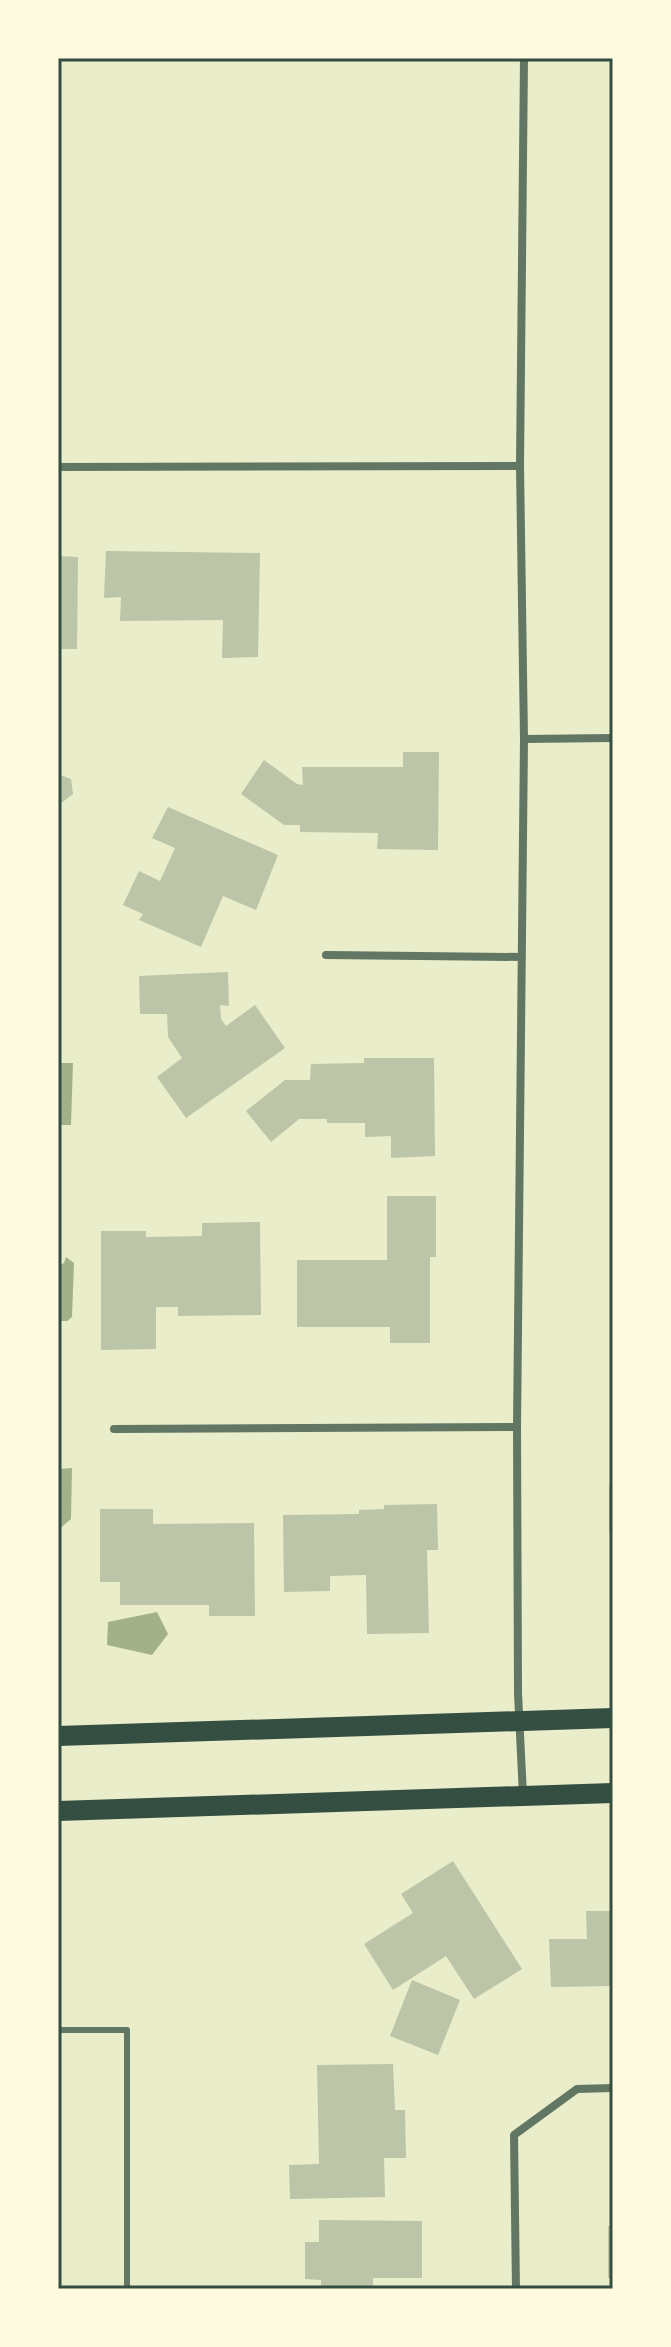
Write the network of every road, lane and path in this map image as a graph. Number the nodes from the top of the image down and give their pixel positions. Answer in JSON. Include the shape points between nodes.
{"nodes":[{"id":1,"x":524,"y":58,"type":"edge"},
{"id":2,"x":520,"y":466,"type":"junction"},
{"id":3,"x":58,"y":467,"type":"edge"},
{"id":4,"x":613,"y":738,"type":"edge"},
{"id":5,"x":524,"y":739,"type":"junction"},
{"id":6,"x":326,"y":955,"type":"dead end"},
{"id":7,"x":522,"y":957,"type":"junction"},
{"id":8,"x":517,"y":1427,"type":"junction"},
{"id":9,"x":114,"y":1429,"type":"dead end"},
{"id":10,"x":613,"y":1718,"type":"edge"},
{"id":11,"x":519,"y":1720,"type":"junction"},
{"id":12,"x":58,"y":1736,"type":"edge"},
{"id":13,"x":613,"y":1793,"type":"edge"},
{"id":14,"x":523,"y":1795,"type":"junction"},
{"id":15,"x":58,"y":1811,"type":"edge"},
{"id":16,"x":58,"y":2030,"type":"edge"},
{"id":17,"x":613,"y":2088,"type":"edge"},
{"id":18,"x":127,"y":2289,"type":"edge"},
{"id":19,"x":516,"y":2289,"type":"edge"}],
"edges":[{"from":1,"to":2,"type":"street"},
{"from":2,"to":3,"type":"street"},
{"from":2,"to":5,"type":"street"},
{"from":4,"to":5,"type":"street"},
{"from":5,"to":7,"type":"street"},
{"from":6,"to":7,"type":"street"},
{"from":7,"to":8,"type":"street"},
{"from":8,"to":9,"type":"street"},
{"from":8,"to":11,"type":"street"},
{"from":10,"to":11,"type":"main road"},
{"from":11,"to":12,"type":"main road"},
{"from":11,"to":14,"type":"street"},
{"from":13,"to":14,"type":"main road"},
{"from":14,"to":15,"type":"main road"},
{"from":16,"to":18,"type":"lane","via":[[127,2030]]},
{"from":17,"to":19,"type":"street","via":[[577,2089],[514,2135]]}]}
